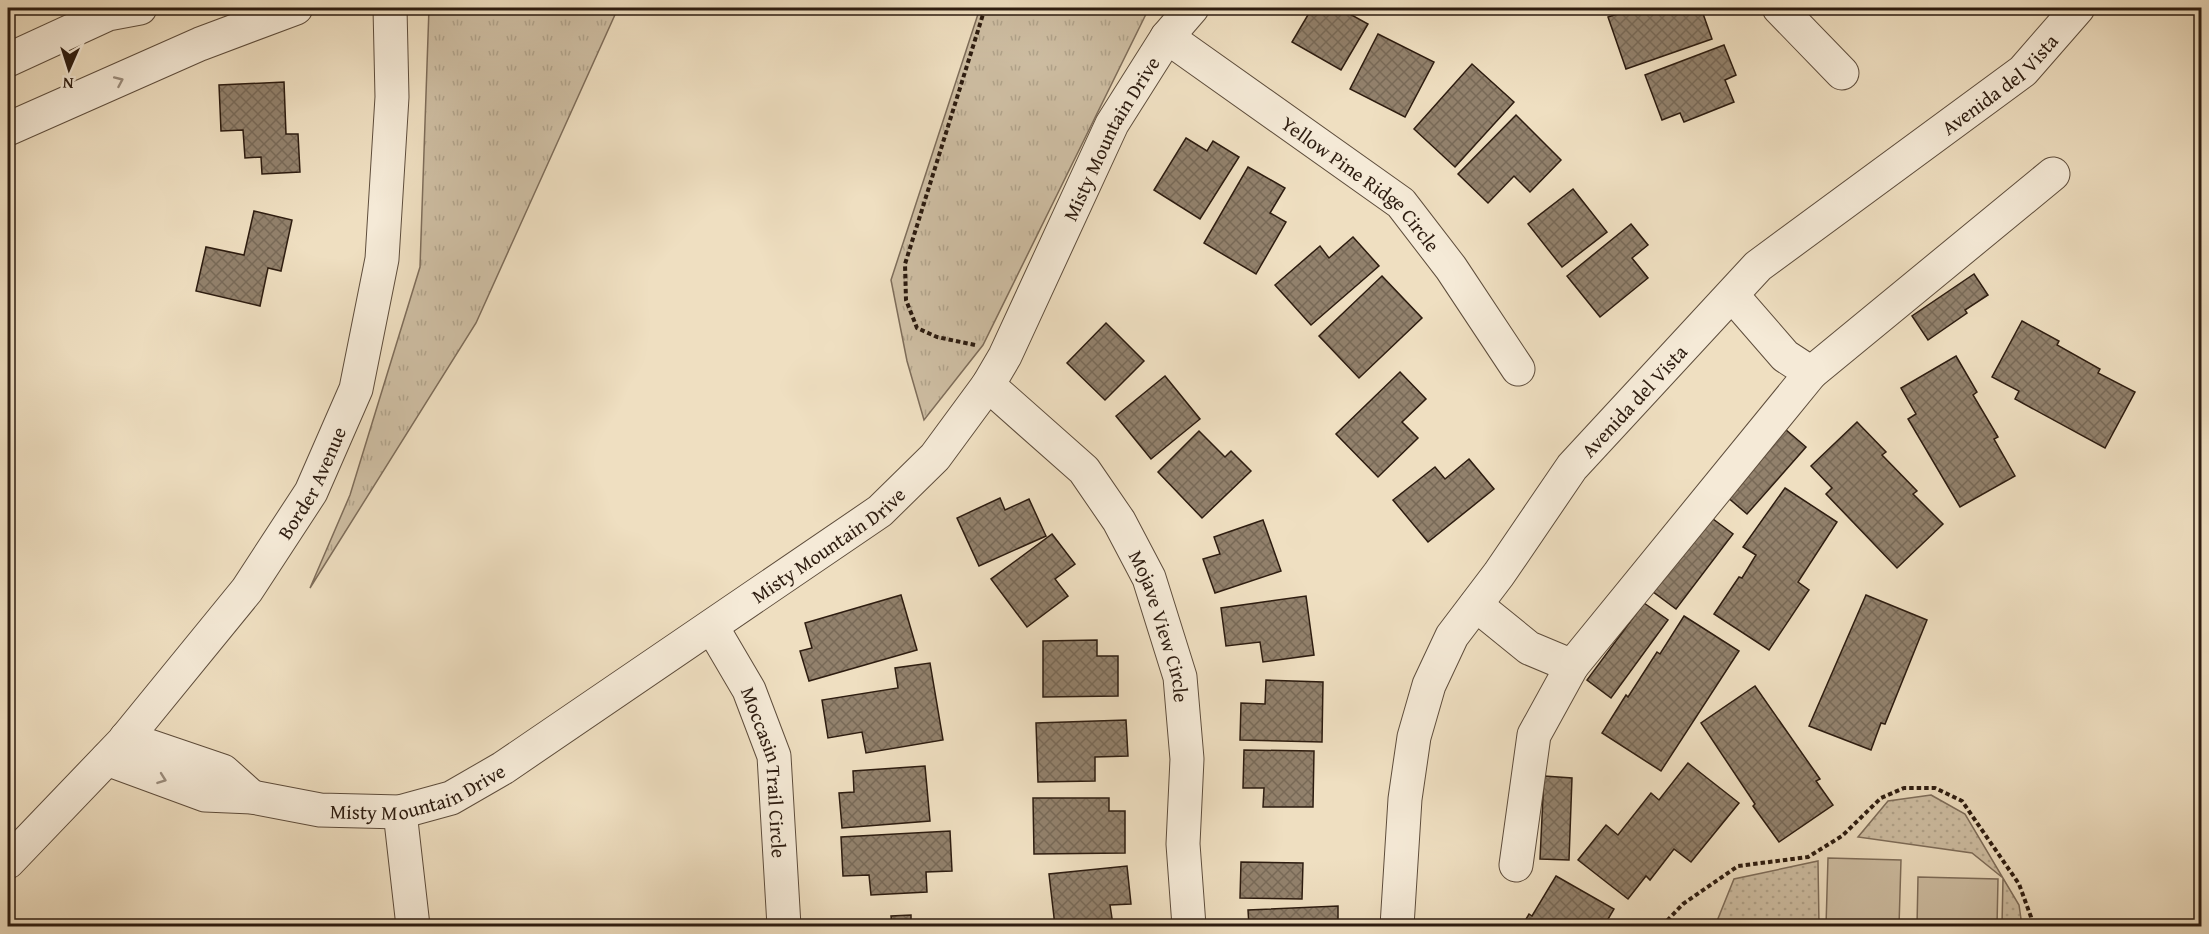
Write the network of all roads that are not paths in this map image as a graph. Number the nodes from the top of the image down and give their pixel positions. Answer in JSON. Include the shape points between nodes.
{"nodes":[{"id":1,"x":140,"y":8,"type":"edge"},
{"id":2,"x":296,"y":8,"type":"edge"},
{"id":3,"x":390,"y":8,"type":"edge"},
{"id":4,"x":1192,"y":8,"type":"edge"},
{"id":5,"x":1779,"y":8,"type":"edge"},
{"id":6,"x":2078,"y":8,"type":"edge"},
{"id":7,"x":1167,"y":37,"type":"junction"},
{"id":8,"x":8,"y":60,"type":"edge"},
{"id":9,"x":1842,"y":73,"type":"dead end"},
{"id":10,"x":8,"y":129,"type":"edge"},
{"id":11,"x":2053,"y":174,"type":"dead end"},
{"id":12,"x":1732,"y":295,"type":"junction"},
{"id":13,"x":1518,"y":369,"type":"dead end"},
{"id":14,"x":1811,"y":373,"type":"junction"},
{"id":15,"x":987,"y":385,"type":"junction"},
{"id":16,"x":1476,"y":605,"type":"junction"},
{"id":17,"x":712,"y":627,"type":"junction"},
{"id":18,"x":1572,"y":666,"type":"junction"},
{"id":19,"x":116,"y":749,"type":"junction"},
{"id":20,"x":400,"y":812,"type":"junction"},
{"id":21,"x":8,"y":862,"type":"edge"},
{"id":22,"x":1516,"y":865,"type":"dead end"},
{"id":23,"x":413,"y":927,"type":"edge"},
{"id":24,"x":784,"y":927,"type":"edge"},
{"id":25,"x":1189,"y":927,"type":"edge"},
{"id":26,"x":1397,"y":927,"type":"edge"}],
"edges":[{"from":1,"to":8,"type":"street","via":[[108,14]]},
{"from":10,"to":2,"type":"street","one_way":true,"via":[[200,44]]},
{"from":3,"to":19,"type":"street","name":"Border Avenue","via":[[392,97],[382,259],[356,389],[311,492],[247,590]]},
{"from":4,"to":7,"type":"street","name":"Misty Mountain Drive"},
{"from":5,"to":9,"type":"street"},
{"from":6,"to":12,"type":"street","name":"Avenida del Vista","via":[[2023,71],[1758,266]]},
{"from":7,"to":13,"type":"street","name":"Yellow Pine Ridge Circle","via":[[1401,203],[1451,268]]},
{"from":7,"to":15,"type":"street","name":"Misty Mountain Drive","via":[[1112,124],[1005,356]]},
{"from":11,"to":14,"type":"street"},
{"from":12,"to":14,"type":"street","via":[[1785,356]]},
{"from":12,"to":16,"type":"street","name":"Avenida del Vista","via":[[1572,467]]},
{"from":14,"to":18,"type":"street"},
{"from":15,"to":17,"type":"street","name":"Misty Mountain Drive","via":[[935,457],[880,511]]},
{"from":15,"to":25,"type":"street","name":"Mojave View Circle","via":[[1084,470],[1119,521],[1149,578],[1180,677],[1187,759],[1183,844]]},
{"from":16,"to":18,"type":"street","via":[[1529,648]]},
{"from":16,"to":26,"type":"street","name":"Avenida del Vista","via":[[1452,636],[1429,686],[1414,737],[1405,800]]},
{"from":17,"to":20,"type":"street","name":"Misty Mountain Drive","via":[[503,768],[451,798]]},
{"from":17,"to":24,"type":"street","name":"Moccasin Trail Circle","via":[[749,690],[774,756]]},
{"from":18,"to":22,"type":"street","via":[[1534,735]]},
{"from":19,"to":20,"type":"street","name":"Misty Mountain Drive","via":[[223,771],[252,797],[320,810]]},
{"from":19,"to":21,"type":"street","name":"Border Avenue"},
{"from":20,"to":23,"type":"street"}]}
